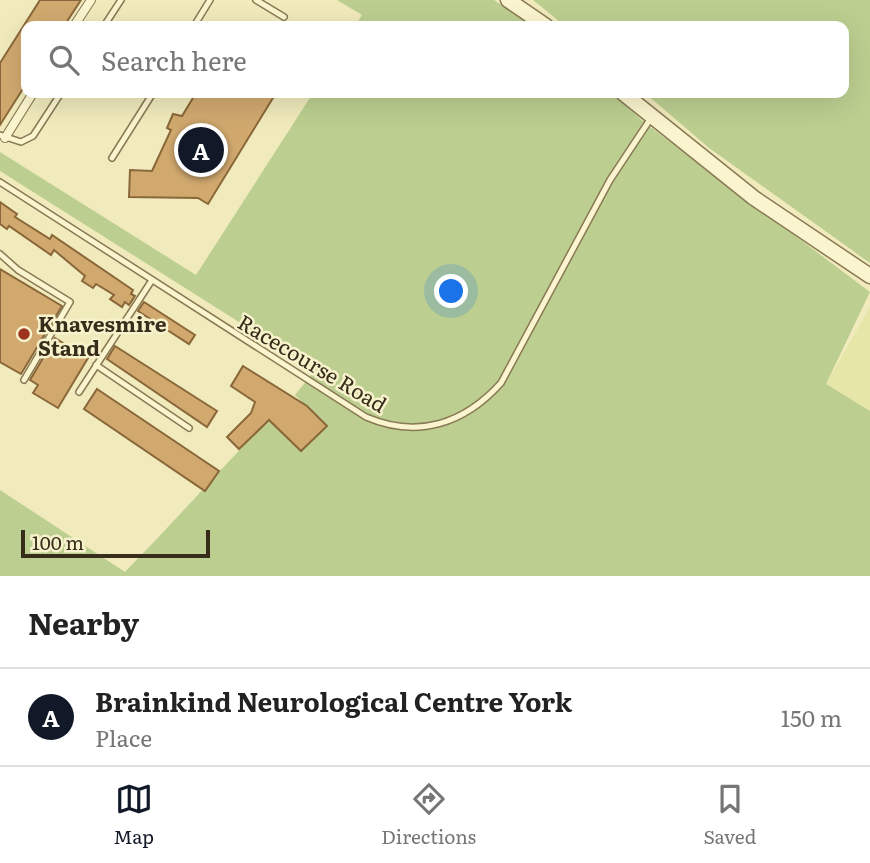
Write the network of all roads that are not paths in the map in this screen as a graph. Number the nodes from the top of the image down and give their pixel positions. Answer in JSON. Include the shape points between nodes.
{"nodes":[{"id":1,"x":121,"y":0,"type":"edge"},
{"id":2,"x":210,"y":0,"type":"edge"},
{"id":3,"x":256,"y":0,"type":"edge"},
{"id":4,"x":508,"y":0,"type":"edge"},
{"id":5,"x":92,"y":2,"type":"edge"},
{"id":6,"x":284,"y":17,"type":"dead end"},
{"id":7,"x":79,"y":21,"type":"edge"},
{"id":8,"x":107,"y":21,"type":"edge"},
{"id":9,"x":197,"y":21,"type":"edge"},
{"id":10,"x":539,"y":21,"type":"edge"},
{"id":11,"x":29,"y":98,"type":"edge"},
{"id":12,"x":58,"y":98,"type":"edge"},
{"id":13,"x":150,"y":98,"type":"edge"},
{"id":14,"x":629,"y":98,"type":"edge"},
{"id":15,"x":651,"y":118,"type":"junction"},
{"id":16,"x":2,"y":137,"type":"edge"},
{"id":17,"x":113,"y":158,"type":"dead end"},
{"id":18,"x":0,"y":182,"type":"edge"},
{"id":19,"x":0,"y":254,"type":"edge"},
{"id":20,"x":870,"y":276,"type":"edge"},
{"id":21,"x":152,"y":280,"type":"junction"},
{"id":22,"x":96,"y":365,"type":"junction"},
{"id":23,"x":24,"y":380,"type":"dead end"},
{"id":24,"x":79,"y":392,"type":"dead end"},
{"id":25,"x":188,"y":428,"type":"dead end"}],
"edges":[{"from":1,"to":8,"type":"lane"},
{"from":2,"to":9,"type":"lane"},
{"from":3,"to":6,"type":"lane"},
{"from":4,"to":10,"type":"street"},
{"from":5,"to":7,"type":"street"},
{"from":11,"to":16,"type":"street"},
{"from":12,"to":16,"type":"lane","via":[[33,136],[21,142]]},
{"from":13,"to":17,"type":"lane"},
{"from":14,"to":15,"type":"street"},
{"from":15,"to":20,"type":"street","via":[[754,198]]},
{"from":15,"to":21,"type":"lane","name":"Racecourse Road","via":[[610,180],[501,383],[474,408],[448,422],[409,429],[366,416]]},
{"from":18,"to":21,"type":"lane","name":"Racecourse Road"},
{"from":19,"to":23,"type":"lane","via":[[70,302]]},
{"from":21,"to":22,"type":"lane"},
{"from":22,"to":24,"type":"lane"},
{"from":22,"to":25,"type":"lane"}]}
